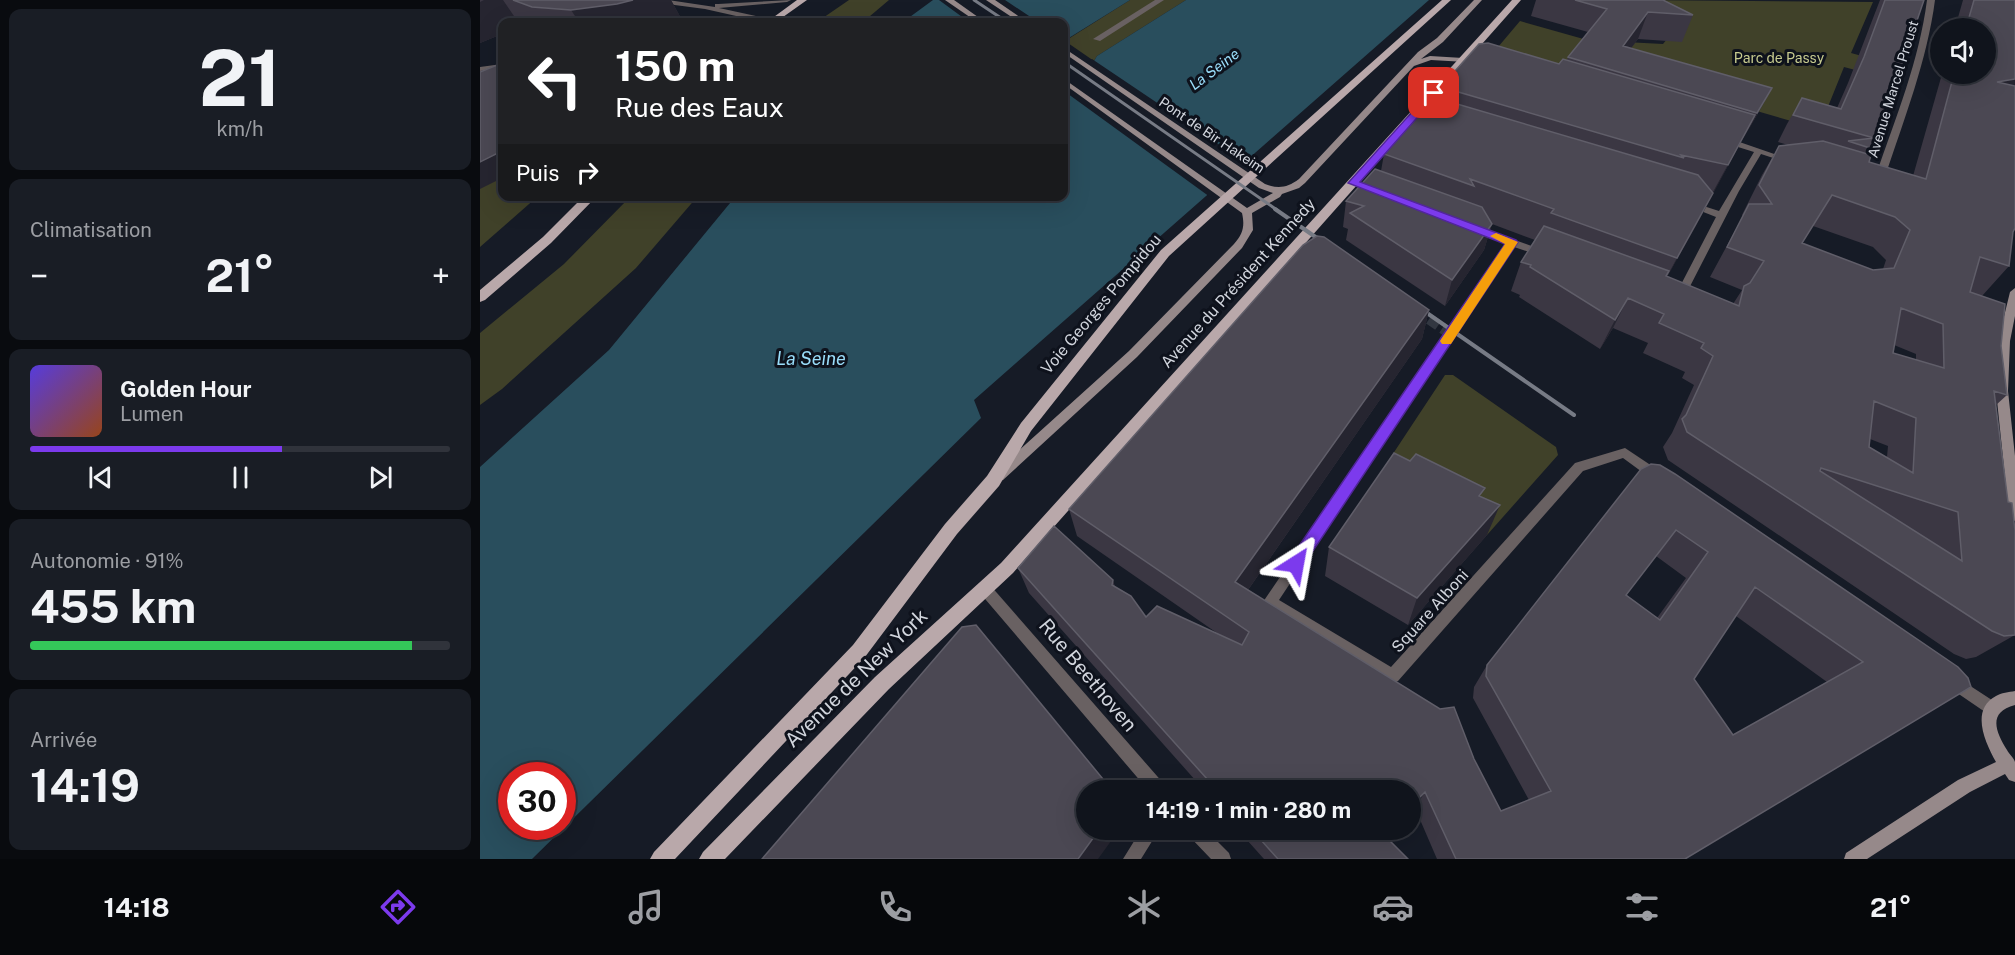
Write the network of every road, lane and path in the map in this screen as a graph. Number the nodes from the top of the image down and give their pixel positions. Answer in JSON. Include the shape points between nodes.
{"nodes":[{"id":1,"x":652,"y":0,"type":"edge"},
{"id":2,"x":787,"y":0,"type":"edge"},
{"id":3,"x":803,"y":0,"type":"edge"},
{"id":4,"x":950,"y":0,"type":"edge"},
{"id":5,"x":990,"y":0,"type":"edge"},
{"id":6,"x":1160,"y":0,"type":"edge"},
{"id":7,"x":1447,"y":0,"type":"edge"},
{"id":8,"x":1454,"y":0,"type":"edge"},
{"id":9,"x":1478,"y":0,"type":"edge"},
{"id":10,"x":1517,"y":0,"type":"edge"},
{"id":11,"x":1931,"y":0,"type":"edge"},
{"id":12,"x":705,"y":7,"type":"junction"},
{"id":13,"x":1433,"y":15,"type":"junction"},
{"id":14,"x":753,"y":18,"type":"edge"},
{"id":15,"x":777,"y":18,"type":"edge"},
{"id":16,"x":975,"y":18,"type":"edge"},
{"id":17,"x":1017,"y":18,"type":"edge"},
{"id":18,"x":1097,"y":39,"type":"dead end"},
{"id":19,"x":1068,"y":53,"type":"edge"},
{"id":20,"x":1468,"y":62,"type":"junction"},
{"id":21,"x":1412,"y":64,"type":"junction"},
{"id":22,"x":498,"y":67,"type":"edge"},
{"id":23,"x":480,"y":69,"type":"edge"},
{"id":24,"x":1068,"y":84,"type":"edge"},
{"id":25,"x":1719,"y":138,"type":"edge"},
{"id":26,"x":1759,"y":151,"type":"junction"},
{"id":27,"x":1802,"y":164,"type":"edge"},
{"id":28,"x":1867,"y":181,"type":"edge"},
{"id":29,"x":1278,"y":192,"type":"junction"},
{"id":30,"x":586,"y":201,"type":"edge"},
{"id":31,"x":1682,"y":202,"type":"edge"},
{"id":32,"x":1242,"y":208,"type":"junction"},
{"id":33,"x":1721,"y":215,"type":"junction"},
{"id":34,"x":1469,"y":226,"type":"edge"},
{"id":35,"x":1512,"y":242,"type":"junction"},
{"id":36,"x":1555,"y":258,"type":"edge"},
{"id":37,"x":2015,"y":292,"type":"edge"},
{"id":38,"x":480,"y":297,"type":"edge"},
{"id":39,"x":1672,"y":301,"type":"edge"},
{"id":40,"x":993,"y":482,"type":"junction"},
{"id":41,"x":1672,"y":487,"type":"edge"},
{"id":42,"x":2015,"y":515,"type":"edge"},
{"id":43,"x":985,"y":589,"type":"junction"},
{"id":44,"x":859,"y":651,"type":"joint"},
{"id":45,"x":1940,"y":673,"type":"edge"},
{"id":46,"x":2015,"y":698,"type":"edge"},
{"id":47,"x":1993,"y":709,"type":"junction"},
{"id":48,"x":2011,"y":770,"type":"edge"},
{"id":49,"x":1149,"y":780,"type":"edge"},
{"id":50,"x":764,"y":805,"type":"junction"},
{"id":51,"x":1144,"y":840,"type":"edge"},
{"id":52,"x":1204,"y":840,"type":"edge"},
{"id":53,"x":661,"y":859,"type":"edge"},
{"id":54,"x":710,"y":859,"type":"edge"},
{"id":55,"x":723,"y":859,"type":"edge"},
{"id":56,"x":1131,"y":859,"type":"edge"},
{"id":57,"x":1222,"y":859,"type":"edge"},
{"id":58,"x":1852,"y":859,"type":"edge"}],
"edges":[{"from":1,"to":12,"type":"street"},
{"from":2,"to":12,"type":"street"},
{"from":3,"to":15,"type":"main road"},
{"from":4,"to":16,"type":"main road"},
{"from":5,"to":17,"type":"main road"},
{"from":6,"to":18,"type":"street"},
{"from":7,"to":13,"type":"main road","name":"Voie Georges Pompidou"},
{"from":8,"to":13,"type":"main road"},
{"from":9,"to":21,"type":"main road"},
{"from":10,"to":20,"type":"main road","name":"Avenue du Président Kennedy"},
{"from":11,"to":28,"type":"street","name":"Avenue Marcel Proust","via":[[1927,30],[1880,177]]},
{"from":12,"to":14,"type":"street"},
{"from":13,"to":40,"type":"main road","name":"Voie Georges Pompidou","via":[[1165,253],[1026,427]]},
{"from":19,"to":29,"type":"main road","name":"Pont de Bir Hakeim","via":[[1262,186]]},
{"from":20,"to":21,"type":"main road","via":[[1430,58]]},
{"from":20,"to":43,"type":"main road","name":"Avenue du Président Kennedy"},
{"from":21,"to":29,"type":"main road","via":[[1302,181]]},
{"from":22,"to":23,"type":"street"},
{"from":24,"to":32,"type":"main road"},
{"from":25,"to":26,"type":"street"},
{"from":26,"to":27,"type":"street"},
{"from":26,"to":33,"type":"street"},
{"from":29,"to":32,"type":"main road","name":"Pont de Bir Hakeim"},
{"from":30,"to":38,"type":"main road","via":[[519,266]]},
{"from":31,"to":33,"type":"street"},
{"from":32,"to":40,"type":"main road","via":[[1250,225],[1249,233],[1238,246],[1133,354]]},
{"from":33,"to":39,"type":"street","via":[[1693,274]]},
{"from":34,"to":35,"type":"street"},
{"from":35,"to":36,"type":"street"},
{"from":35,"to":41,"type":"street","name":"Square Alboni","via":[[1270,602],[1394,676],[1579,467],[1625,453]]},
{"from":37,"to":42,"type":"main road","via":[[2004,341],[2002,391]]},
{"from":40,"to":44,"type":"main road","name":"Voie Georges Pompidou","via":[[951,529]]},
{"from":43,"to":49,"type":"street","name":"Rue Beethoven"},
{"from":43,"to":50,"type":"main road","name":"Avenue de New York","via":[[882,683]]},
{"from":44,"to":53,"type":"main road","name":"Avenue de New York"},
{"from":45,"to":47,"type":"street"},
{"from":46,"to":47,"type":"main road","via":[[2000,702]]},
{"from":47,"to":48,"type":"main road","via":[[1990,734],[1995,749]]},
{"from":48,"to":58,"type":"main road","via":[[1964,786]]},
{"from":50,"to":54,"type":"main road","name":"Avenue de New York"},
{"from":50,"to":55,"type":"main road","name":"Avenue de New York"},
{"from":51,"to":56,"type":"street"},
{"from":52,"to":57,"type":"street"}]}
